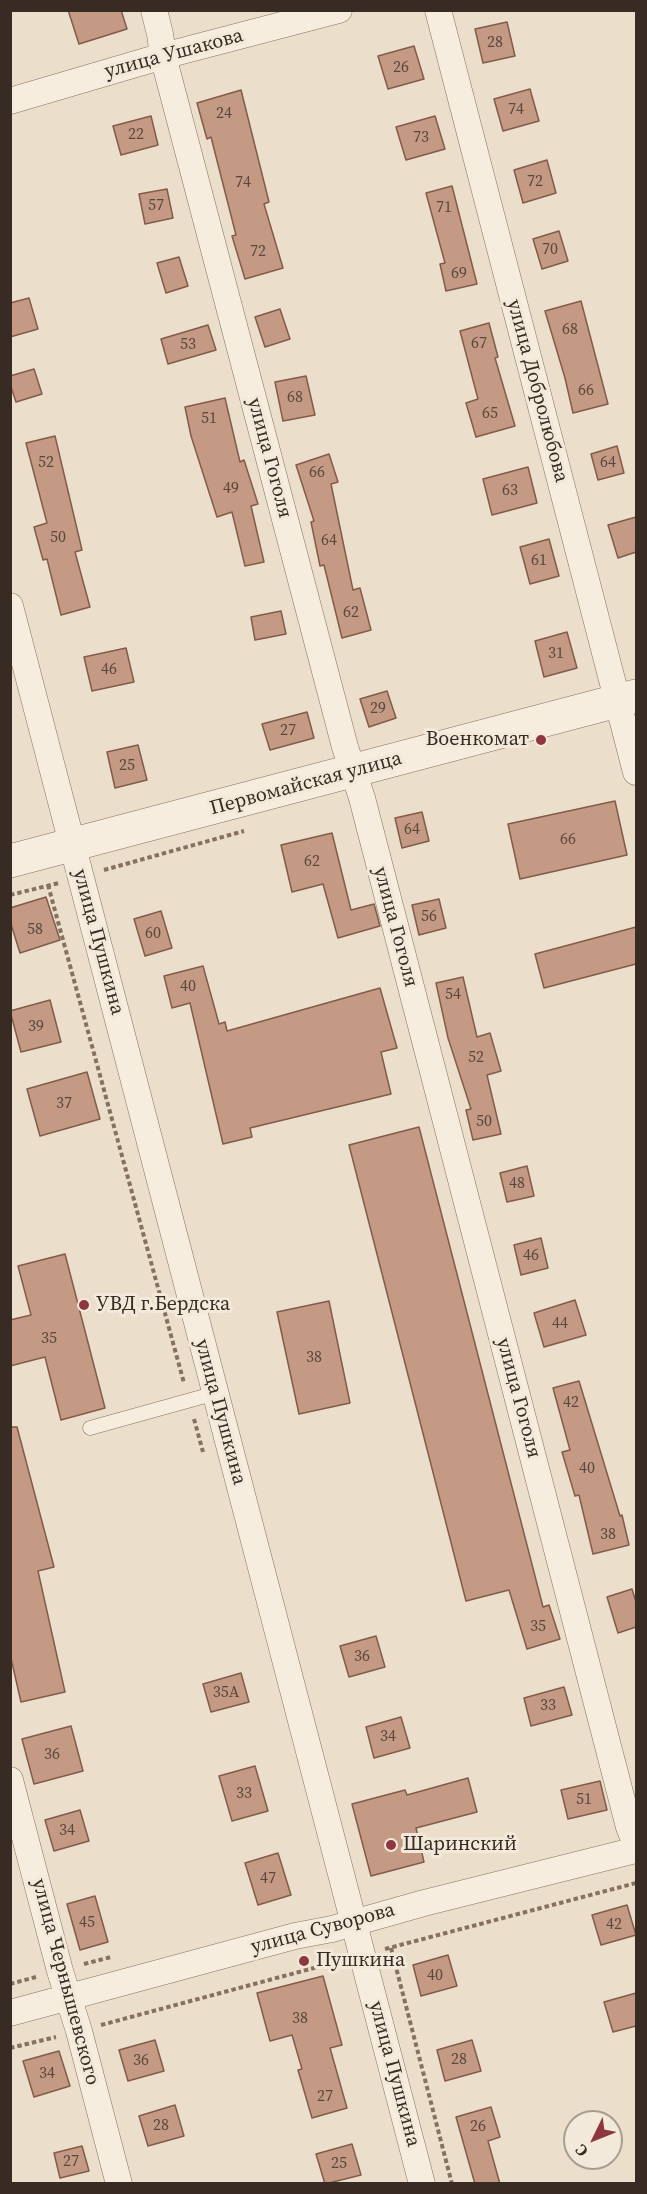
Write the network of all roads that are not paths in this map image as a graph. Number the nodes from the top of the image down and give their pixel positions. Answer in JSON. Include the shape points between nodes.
{"nodes":[{"id":1,"x":154,"y":10,"type":"edge"},
{"id":2,"x":339,"y":10,"type":"edge"},
{"id":3,"x":438,"y":10,"type":"edge"},
{"id":4,"x":163,"y":56,"type":"junction"},
{"id":5,"x":10,"y":101,"type":"edge"},
{"id":6,"x":10,"y":606,"type":"edge"},
{"id":7,"x":627,"y":698,"type":"edge"},
{"id":8,"x":353,"y":772,"type":"junction"},
{"id":9,"x":636,"y":772,"type":"edge"},
{"id":10,"x":72,"y":845,"type":"junction"},
{"id":11,"x":10,"y":861,"type":"edge"},
{"id":12,"x":216,"y":1393,"type":"junction"},
{"id":13,"x":90,"y":1428,"type":"dead end"},
{"id":14,"x":10,"y":1780,"type":"edge"},
{"id":15,"x":636,"y":1844,"type":"edge"},
{"id":16,"x":636,"y":1850,"type":"edge"},
{"id":17,"x":343,"y":1926,"type":"junction"},
{"id":18,"x":68,"y":1998,"type":"junction"},
{"id":19,"x":10,"y":2013,"type":"edge"},
{"id":20,"x":119,"y":2184,"type":"edge"},
{"id":21,"x":422,"y":2184,"type":"edge"}],
"edges":[{"from":1,"to":4,"type":"street","name":"улица Гоголя"},
{"from":2,"to":4,"type":"street","name":"улица Ушакова"},
{"from":3,"to":7,"type":"street","name":"улица Добролюбова"},
{"from":4,"to":5,"type":"street","name":"улица Ушакова"},
{"from":4,"to":8,"type":"street","name":"улица Гоголя"},
{"from":6,"to":10,"type":"street","name":"улица Пушкина"},
{"from":7,"to":8,"type":"street","name":"Первомайская улица"},
{"from":7,"to":9,"type":"street","name":"улица Добролюбова"},
{"from":8,"to":10,"type":"street","name":"Первомайская улица"},
{"from":8,"to":15,"type":"street","name":"улица Гоголя"},
{"from":10,"to":11,"type":"street","name":"Первомайская улица"},
{"from":10,"to":12,"type":"street","name":"улица Пушкина"},
{"from":12,"to":13,"type":"lane"},
{"from":12,"to":17,"type":"street","name":"улица Пушкина"},
{"from":14,"to":18,"type":"street","name":"улица Чернышевского"},
{"from":16,"to":17,"type":"street","name":"улица Суворова"},
{"from":17,"to":18,"type":"street","name":"улица Суворова"},
{"from":17,"to":21,"type":"street","name":"улица Пушкина"},
{"from":18,"to":19,"type":"street","name":"улица Суворова"},
{"from":18,"to":20,"type":"street","name":"улица Чернышевского"}]}
